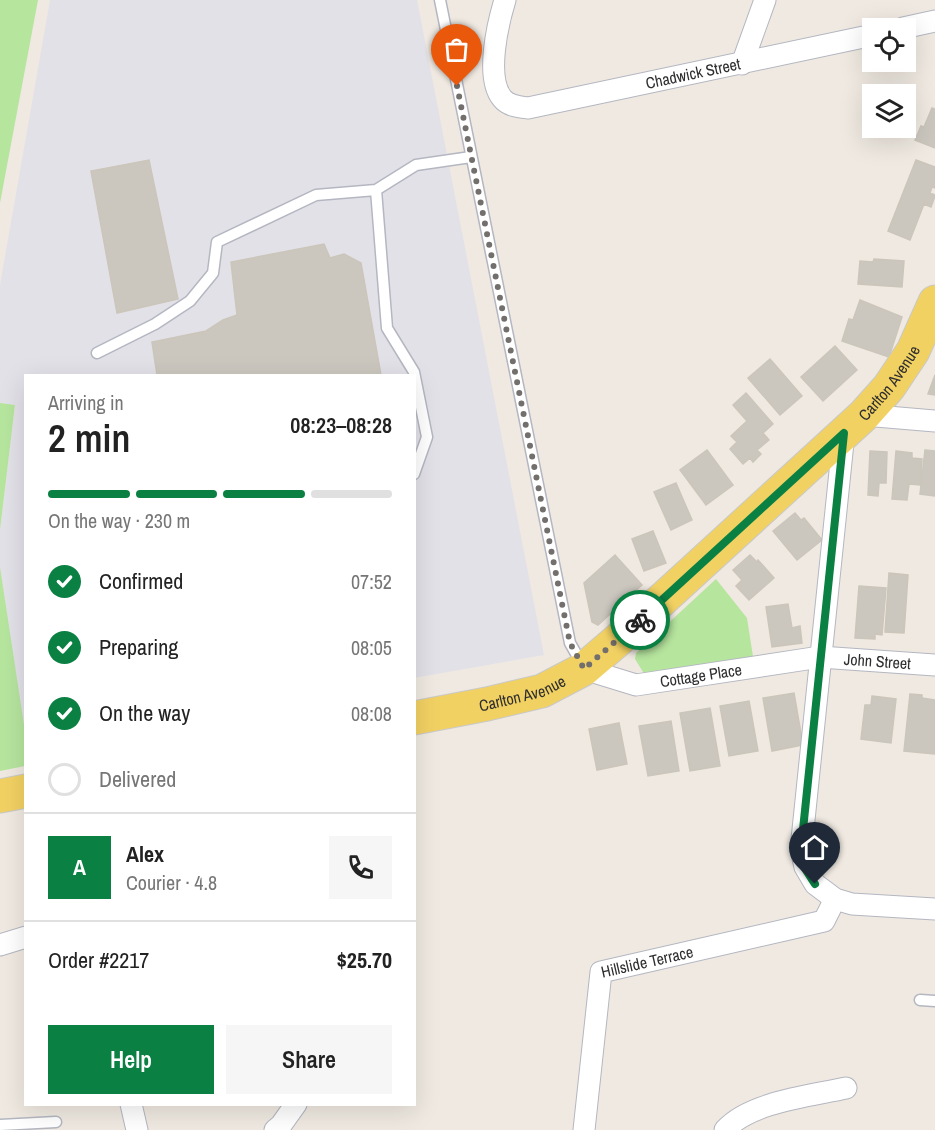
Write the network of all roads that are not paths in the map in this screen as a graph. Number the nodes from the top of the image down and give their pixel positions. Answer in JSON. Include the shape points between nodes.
{"nodes":[{"id":1,"x":440,"y":0,"type":"edge"},
{"id":2,"x":506,"y":0,"type":"edge"},
{"id":3,"x":765,"y":0,"type":"edge"},
{"id":4,"x":935,"y":21,"type":"edge"},
{"id":5,"x":916,"y":25,"type":"edge"},
{"id":6,"x":862,"y":37,"type":"edge"},
{"id":7,"x":742,"y":64,"type":"junction"},
{"id":8,"x":471,"y":158,"type":"junction"},
{"id":9,"x":376,"y":190,"type":"junction"},
{"id":10,"x":935,"y":302,"type":"edge"},
{"id":11,"x":97,"y":353,"type":"dead end"},
{"id":12,"x":414,"y":374,"type":"edge"},
{"id":13,"x":416,"y":381,"type":"edge"},
{"id":14,"x":935,"y":421,"type":"edge"},
{"id":15,"x":854,"y":424,"type":"junction"},
{"id":16,"x":416,"y":469,"type":"edge"},
{"id":17,"x":820,"y":657,"type":"junction"},
{"id":18,"x":935,"y":665,"type":"edge"},
{"id":19,"x":584,"y":669,"type":"junction"},
{"id":20,"x":416,"y":717,"type":"edge"},
{"id":21,"x":24,"y":791,"type":"edge"},
{"id":22,"x":0,"y":796,"type":"edge"},
{"id":23,"x":835,"y":899,"type":"junction"},
{"id":24,"x":935,"y":909,"type":"edge"},
{"id":25,"x":24,"y":938,"type":"edge"},
{"id":26,"x":0,"y":945,"type":"edge"},
{"id":27,"x":920,"y":1000,"type":"dead end"},
{"id":28,"x":935,"y":1001,"type":"edge"},
{"id":29,"x":846,"y":1088,"type":"dead end"},
{"id":30,"x":131,"y":1106,"type":"edge"},
{"id":31,"x":295,"y":1106,"type":"edge"},
{"id":32,"x":56,"y":1122,"type":"dead end"},
{"id":33,"x":0,"y":1125,"type":"edge"},
{"id":34,"x":137,"y":1130,"type":"edge"},
{"id":35,"x":275,"y":1130,"type":"edge"},
{"id":36,"x":584,"y":1130,"type":"edge"},
{"id":37,"x":725,"y":1130,"type":"edge"}],
"edges":[{"from":1,"to":8,"type":"lane"},
{"from":2,"to":7,"type":"street","name":"Chadwick Street","via":[[495,41],[494,67],[502,98],[514,106],[528,108]]},
{"from":3,"to":7,"type":"street"},
{"from":4,"to":5,"type":"street"},
{"from":6,"to":7,"type":"street","name":"Chadwick Street"},
{"from":8,"to":9,"type":"lane","via":[[416,165]]},
{"from":8,"to":19,"type":"lane","via":[[570,643]]},
{"from":9,"to":11,"type":"lane","via":[[316,195],[217,242],[213,273],[190,301]]},
{"from":9,"to":12,"type":"lane","via":[[387,328]]},
{"from":10,"to":15,"type":"main road","name":"Carlton Avenue","via":[[913,351],[889,387]]},
{"from":13,"to":16,"type":"lane","via":[[428,437]]},
{"from":14,"to":15,"type":"street"},
{"from":15,"to":17,"type":"street"},
{"from":15,"to":19,"type":"main road","name":"Carlton Avenue"},
{"from":17,"to":18,"type":"street","name":"John Street"},
{"from":17,"to":19,"type":"street","name":"Cottage Place","via":[[636,686]]},
{"from":17,"to":23,"type":"street","via":[[801,849],[804,867],[815,884]]},
{"from":19,"to":20,"type":"main road","name":"Carlton Avenue","via":[[542,691]]},
{"from":21,"to":22,"type":"main road"},
{"from":23,"to":24,"type":"street","via":[[852,904]]},
{"from":23,"to":36,"type":"street","name":"Hillslide Terrace","via":[[824,921],[601,972]]},
{"from":25,"to":26,"type":"street"},
{"from":27,"to":28,"type":"lane"},
{"from":29,"to":37,"type":"street","via":[[758,1109]]},
{"from":30,"to":34,"type":"street"},
{"from":31,"to":35,"type":"street"},
{"from":32,"to":33,"type":"lane"}]}
